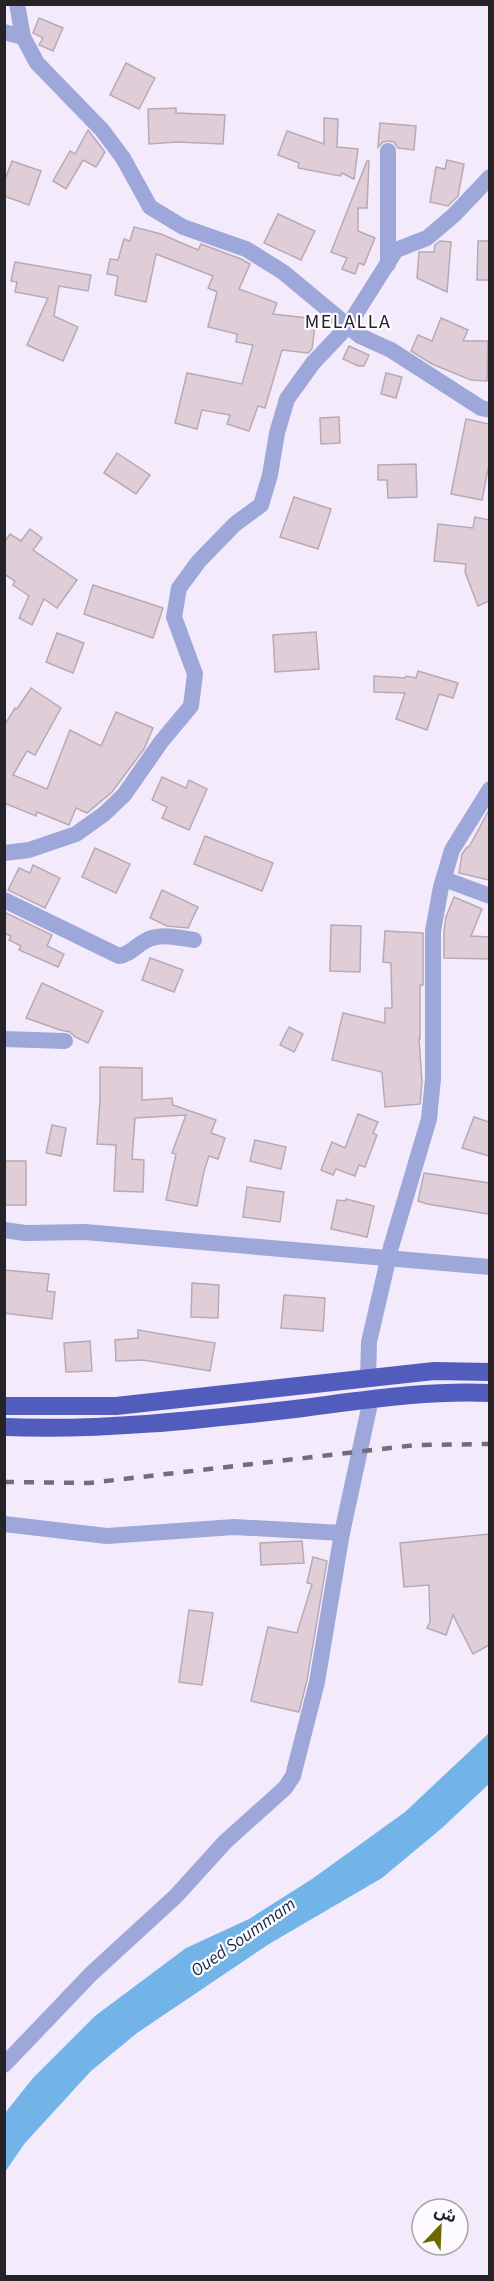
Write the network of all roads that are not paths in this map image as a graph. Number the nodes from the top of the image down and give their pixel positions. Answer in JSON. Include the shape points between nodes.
{"nodes":[{"id":1,"x":17,"y":4,"type":"edge"},
{"id":2,"x":4,"y":32,"type":"edge"},
{"id":3,"x":23,"y":37,"type":"junction"},
{"id":4,"x":387,"y":151,"type":"dead end"},
{"id":5,"x":489,"y":177,"type":"edge"},
{"id":6,"x":388,"y":264,"type":"junction"},
{"id":7,"x":348,"y":326,"type":"junction"},
{"id":8,"x":489,"y":410,"type":"edge"},
{"id":9,"x":489,"y":789,"type":"edge"},
{"id":10,"x":4,"y":853,"type":"edge"},
{"id":11,"x":444,"y":879,"type":"junction"},
{"id":12,"x":489,"y":896,"type":"edge"},
{"id":13,"x":4,"y":900,"type":"edge"},
{"id":14,"x":194,"y":940,"type":"dead end"},
{"id":15,"x":4,"y":1038,"type":"edge"},
{"id":16,"x":65,"y":1041,"type":"dead end"},
{"id":17,"x":4,"y":1230,"type":"edge"},
{"id":18,"x":389,"y":1258,"type":"junction"},
{"id":19,"x":489,"y":1267,"type":"edge"},
{"id":20,"x":489,"y":1372,"type":"edge"},
{"id":21,"x":368,"y":1378,"type":"junction"},
{"id":22,"x":489,"y":1393,"type":"edge"},
{"id":23,"x":371,"y":1400,"type":"junction"},
{"id":24,"x":4,"y":1406,"type":"edge"},
{"id":25,"x":4,"y":1427,"type":"edge"},
{"id":26,"x":4,"y":1524,"type":"edge"},
{"id":27,"x":342,"y":1533,"type":"junction"},
{"id":28,"x":4,"y":2065,"type":"edge"}],
"edges":[{"from":1,"to":3,"type":"street"},
{"from":2,"to":3,"type":"street"},
{"from":3,"to":7,"type":"street","via":[[37,63],[102,130],[123,158],[150,207],[183,227],[246,249],[284,272]]},
{"from":4,"to":6,"type":"street"},
{"from":5,"to":6,"type":"street","via":[[454,215],[427,238],[396,250]]},
{"from":6,"to":7,"type":"street"},
{"from":7,"to":8,"type":"street"},
{"from":7,"to":10,"type":"street","via":[[313,363],[287,399],[261,505],[213,546],[179,588],[174,616],[195,674],[191,706],[124,795],[104,814],[76,834],[29,850]]},
{"from":9,"to":11,"type":"street","via":[[452,850]]},
{"from":11,"to":12,"type":"street"},
{"from":11,"to":18,"type":"street","via":[[433,931],[433,1079],[429,1119]]},
{"from":13,"to":14,"type":"street","via":[[119,956],[159,936]]},
{"from":15,"to":16,"type":"street"},
{"from":17,"to":18,"type":"street","via":[[85,1232]]},
{"from":18,"to":19,"type":"street"},
{"from":18,"to":21,"type":"street","via":[[369,1342]]},
{"from":20,"to":21,"type":"highway","via":[[434,1371]]},
{"from":21,"to":24,"type":"highway","via":[[116,1406]]},
{"from":22,"to":23,"type":"highway"},
{"from":23,"to":25,"type":"highway","via":[[163,1422],[71,1428]]},
{"from":23,"to":27,"type":"street"},
{"from":26,"to":27,"type":"street","via":[[107,1536],[234,1527]]},
{"from":27,"to":28,"type":"street","via":[[317,1683],[292,1776],[285,1788],[91,1974]]}]}
